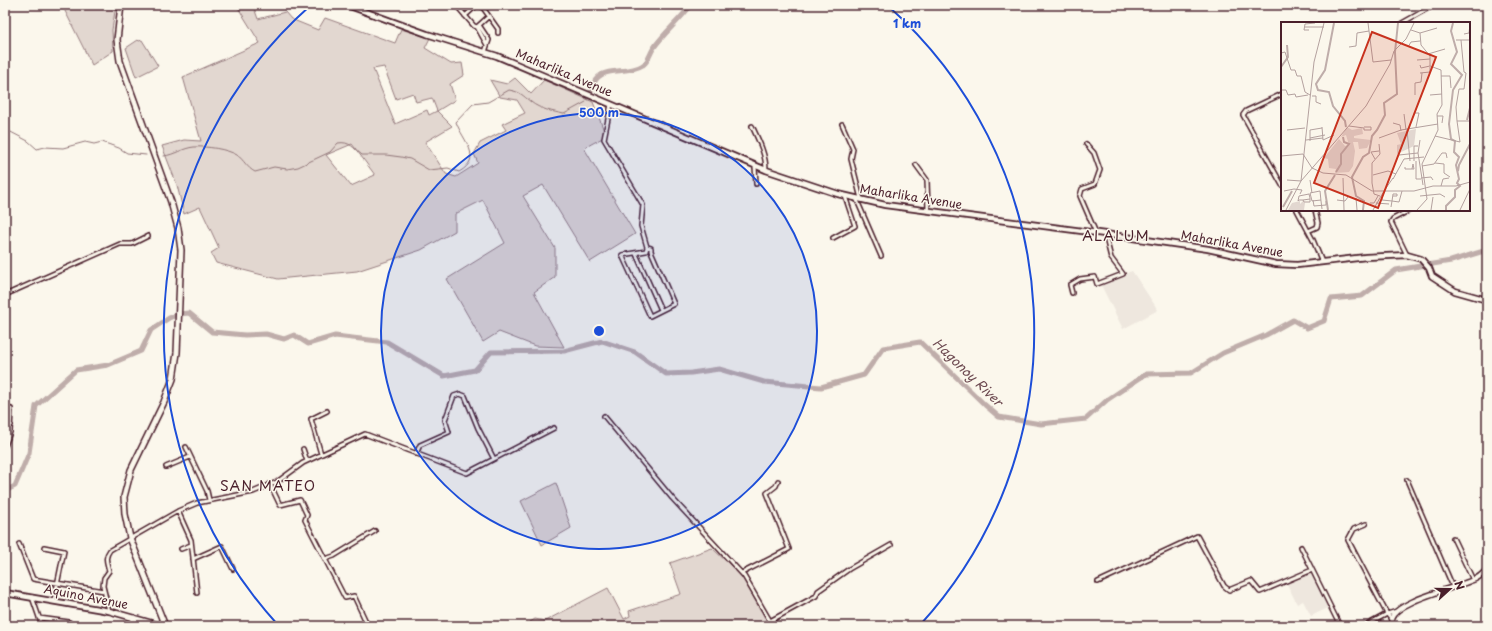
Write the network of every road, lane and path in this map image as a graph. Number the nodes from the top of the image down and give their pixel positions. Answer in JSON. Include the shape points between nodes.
{"nodes":[{"id":1,"x":121,"y":5,"type":"edge"},
{"id":2,"x":347,"y":5,"type":"edge"},
{"id":3,"x":456,"y":5,"type":"edge"},
{"id":4,"x":477,"y":5,"type":"edge"},
{"id":5,"x":481,"y":5,"type":"edge"},
{"id":6,"x":1434,"y":5,"type":"edge"},
{"id":7,"x":465,"y":16,"type":"junction"},
{"id":8,"x":489,"y":16,"type":"junction"},
{"id":9,"x":1404,"y":22,"type":"edge"},
{"id":10,"x":478,"y":26,"type":"junction"},
{"id":11,"x":498,"y":33,"type":"dead end"},
{"id":12,"x":485,"y":52,"type":"junction"},
{"id":13,"x":1281,"y":94,"type":"edge"},
{"id":14,"x":611,"y":104,"type":"junction"},
{"id":15,"x":842,"y":124,"type":"dead end"},
{"id":16,"x":752,"y":126,"type":"dead end"},
{"id":17,"x":1086,"y":144,"type":"dead end"},
{"id":18,"x":916,"y":165,"type":"dead end"},
{"id":19,"x":755,"y":166,"type":"junction"},
{"id":20,"x":766,"y":170,"type":"junction"},
{"id":21,"x":1281,"y":183,"type":"edge"},
{"id":22,"x":756,"y":184,"type":"dead end"},
{"id":23,"x":845,"y":196,"type":"junction"},
{"id":24,"x":858,"y":199,"type":"junction"},
{"id":25,"x":928,"y":210,"type":"junction"},
{"id":26,"x":1297,"y":211,"type":"edge"},
{"id":27,"x":1315,"y":211,"type":"edge"},
{"id":28,"x":1408,"y":211,"type":"edge"},
{"id":29,"x":1308,"y":231,"type":"junction"},
{"id":30,"x":1096,"y":232,"type":"junction"},
{"id":31,"x":1105,"y":234,"type":"junction"},
{"id":32,"x":148,"y":236,"type":"dead end"},
{"id":33,"x":833,"y":238,"type":"dead end"},
{"id":34,"x":646,"y":249,"type":"junction"},
{"id":35,"x":636,"y":254,"type":"junction"},
{"id":36,"x":1407,"y":255,"type":"junction"},
{"id":37,"x":881,"y":256,"type":"dead end"},
{"id":38,"x":1322,"y":262,"type":"junction"},
{"id":39,"x":1072,"y":293,"type":"dead end"},
{"id":40,"x":5,"y":295,"type":"edge"},
{"id":41,"x":1487,"y":300,"type":"edge"},
{"id":42,"x":661,"y":310,"type":"junction"},
{"id":43,"x":327,"y":411,"type":"dead end"},
{"id":44,"x":5,"y":413,"type":"edge"},
{"id":45,"x":604,"y":416,"type":"dead end"},
{"id":46,"x":11,"y":425,"type":"junction"},
{"id":47,"x":5,"y":428,"type":"edge"},
{"id":48,"x":554,"y":428,"type":"dead end"},
{"id":49,"x":6,"y":442,"type":"edge"},
{"id":50,"x":5,"y":446,"type":"edge"},
{"id":51,"x":186,"y":447,"type":"dead end"},
{"id":52,"x":303,"y":449,"type":"dead end"},
{"id":53,"x":322,"y":454,"type":"junction"},
{"id":54,"x":416,"y":454,"type":"junction"},
{"id":55,"x":190,"y":457,"type":"junction"},
{"id":56,"x":494,"y":459,"type":"junction"},
{"id":57,"x":307,"y":461,"type":"junction"},
{"id":58,"x":166,"y":467,"type":"dead end"},
{"id":59,"x":1407,"y":480,"type":"dead end"},
{"id":60,"x":778,"y":481,"type":"dead end"},
{"id":61,"x":270,"y":484,"type":"junction"},
{"id":62,"x":209,"y":500,"type":"junction"},
{"id":63,"x":178,"y":511,"type":"junction"},
{"id":64,"x":1366,"y":524,"type":"dead end"},
{"id":65,"x":375,"y":531,"type":"dead end"},
{"id":66,"x":130,"y":538,"type":"junction"},
{"id":67,"x":1453,"y":538,"type":"dead end"},
{"id":68,"x":19,"y":544,"type":"dead end"},
{"id":69,"x":191,"y":545,"type":"junction"},
{"id":70,"x":891,"y":545,"type":"dead end"},
{"id":71,"x":44,"y":547,"type":"dead end"},
{"id":72,"x":1301,"y":547,"type":"dead end"},
{"id":73,"x":181,"y":549,"type":"dead end"},
{"id":74,"x":193,"y":559,"type":"junction"},
{"id":75,"x":325,"y":559,"type":"junction"},
{"id":76,"x":233,"y":569,"type":"dead end"},
{"id":77,"x":1312,"y":570,"type":"junction"},
{"id":78,"x":1487,"y":570,"type":"edge"},
{"id":79,"x":742,"y":573,"type":"junction"},
{"id":80,"x":1473,"y":580,"type":"junction"},
{"id":81,"x":1098,"y":582,"type":"dead end"},
{"id":82,"x":58,"y":583,"type":"junction"},
{"id":83,"x":1453,"y":586,"type":"junction"},
{"id":84,"x":104,"y":591,"type":"junction"},
{"id":85,"x":5,"y":593,"type":"edge"},
{"id":86,"x":197,"y":593,"type":"dead end"},
{"id":87,"x":32,"y":597,"type":"junction"},
{"id":88,"x":54,"y":600,"type":"junction"},
{"id":89,"x":109,"y":611,"type":"junction"},
{"id":90,"x":1396,"y":611,"type":"junction"},
{"id":91,"x":1387,"y":614,"type":"junction"},
{"id":92,"x":134,"y":617,"type":"junction"},
{"id":93,"x":39,"y":618,"type":"junction"},
{"id":94,"x":1391,"y":620,"type":"junction"},
{"id":95,"x":69,"y":622,"type":"dead end"},
{"id":96,"x":771,"y":623,"type":"edge"},
{"id":97,"x":42,"y":626,"type":"edge"},
{"id":98,"x":127,"y":626,"type":"edge"},
{"id":99,"x":164,"y":626,"type":"edge"},
{"id":100,"x":368,"y":626,"type":"edge"},
{"id":101,"x":763,"y":626,"type":"edge"},
{"id":102,"x":1340,"y":626,"type":"edge"},
{"id":103,"x":1365,"y":626,"type":"edge"},
{"id":104,"x":1393,"y":626,"type":"edge"}],
"edges":[{"from":1,"to":66,"type":"main road","via":[[117,35],[120,61],[171,202],[181,250],[176,366],[170,391],[134,461],[128,479],[124,505]]},
{"from":2,"to":12,"type":"main road","name":"Maharlika Avenue"},
{"from":3,"to":7,"type":"street"},
{"from":4,"to":7,"type":"street"},
{"from":5,"to":8,"type":"street"},
{"from":6,"to":9,"type":"street"},
{"from":7,"to":10,"type":"street","via":[[472,26]]},
{"from":8,"to":10,"type":"street"},
{"from":8,"to":11,"type":"street"},
{"from":10,"to":12,"type":"street","via":[[487,45]]},
{"from":12,"to":14,"type":"main road","name":"Maharlika Avenue"},
{"from":13,"to":21,"type":"street","via":[[1246,111],[1243,115]]},
{"from":14,"to":19,"type":"main road","name":"Maharlika Avenue"},
{"from":14,"to":34,"type":"street","via":[[604,139],[642,205],[641,226]]},
{"from":15,"to":24,"type":"street","via":[[853,149],[851,159]]},
{"from":16,"to":20,"type":"street","via":[[761,145]]},
{"from":17,"to":30,"type":"street","via":[[1094,153],[1100,170],[1095,184],[1082,189],[1080,196]]},
{"from":18,"to":25,"type":"street","via":[[927,180]]},
{"from":19,"to":20,"type":"main road","name":"Maharlika Avenue"},
{"from":19,"to":22,"type":"street"},
{"from":20,"to":23,"type":"main road","name":"Maharlika Avenue"},
{"from":23,"to":24,"type":"main road","name":"Maharlika Avenue"},
{"from":23,"to":33,"type":"street","via":[[856,226]]},
{"from":24,"to":25,"type":"main road","name":"Maharlika Avenue"},
{"from":24,"to":37,"type":"street"},
{"from":25,"to":30,"type":"main road","name":"Maharlika Avenue"},
{"from":26,"to":29,"type":"street"},
{"from":27,"to":29,"type":"street","via":[[1317,227]]},
{"from":28,"to":36,"type":"street","via":[[1391,222]]},
{"from":29,"to":38,"type":"street"},
{"from":30,"to":31,"type":"main road","name":"Maharlika Avenue"},
{"from":31,"to":38,"type":"main road","name":"Maharlika Avenue","via":[[1208,249],[1276,264]]},
{"from":31,"to":39,"type":"street","via":[[1111,258],[1123,274],[1097,284],[1095,277],[1080,279],[1070,286]]},
{"from":32,"to":40,"type":"street","via":[[132,244],[120,244]]},
{"from":34,"to":35,"type":"street"},
{"from":34,"to":42,"type":"street","via":[[648,252],[651,251],[674,304]]},
{"from":35,"to":42,"type":"street"},
{"from":35,"to":42,"type":"street","via":[[622,255],[649,315]]},
{"from":36,"to":38,"type":"main road","name":"Maharlika Avenue"},
{"from":36,"to":41,"type":"main road","name":"Maharlika Avenue","via":[[1425,262],[1432,276],[1455,291]]},
{"from":43,"to":53,"type":"street","via":[[311,419]]},
{"from":44,"to":46,"type":"street","via":[[12,409]]},
{"from":45,"to":79,"type":"street","via":[[672,498]]},
{"from":46,"to":47,"type":"street"},
{"from":46,"to":49,"type":"street"},
{"from":48,"to":56,"type":"street"},
{"from":49,"to":50,"type":"street"},
{"from":51,"to":55,"type":"street"},
{"from":52,"to":57,"type":"street"},
{"from":53,"to":54,"type":"street","via":[[364,434]]},
{"from":53,"to":57,"type":"street"},
{"from":54,"to":56,"type":"street","via":[[467,473]]},
{"from":54,"to":56,"type":"street","via":[[420,445],[449,432],[445,420],[454,396],[460,394],[465,396]]},
{"from":55,"to":58,"type":"street"},
{"from":55,"to":62,"type":"street"},
{"from":57,"to":61,"type":"street"},
{"from":59,"to":83,"type":"street"},
{"from":60,"to":79,"type":"street","via":[[768,493],[789,549]]},
{"from":61,"to":62,"type":"street","via":[[253,492]]},
{"from":61,"to":75,"type":"street","via":[[280,505],[300,500],[305,520]]},
{"from":62,"to":63,"type":"street"},
{"from":63,"to":66,"type":"street"},
{"from":63,"to":69,"type":"street","via":[[190,536]]},
{"from":64,"to":91,"type":"street","via":[[1354,529],[1348,540]]},
{"from":65,"to":75,"type":"street"},
{"from":66,"to":84,"type":"street","via":[[106,555],[110,571],[104,578]]},
{"from":66,"to":99,"type":"main road"},
{"from":67,"to":80,"type":"street"},
{"from":68,"to":82,"type":"street","via":[[33,579]]},
{"from":69,"to":73,"type":"street"},
{"from":69,"to":74,"type":"street"},
{"from":70,"to":96,"type":"street","via":[[849,569],[818,591],[816,596]]},
{"from":71,"to":82,"type":"street","via":[[64,551]]},
{"from":72,"to":77,"type":"street"},
{"from":74,"to":76,"type":"street","via":[[222,546]]},
{"from":74,"to":86,"type":"street"},
{"from":75,"to":100,"type":"street","via":[[345,598],[354,596]]},
{"from":77,"to":81,"type":"street","via":[[1260,592],[1251,581],[1228,589],[1197,536]]},
{"from":77,"to":102,"type":"street"},
{"from":78,"to":80,"type":"street"},
{"from":79,"to":96,"type":"street"},
{"from":80,"to":83,"type":"street"},
{"from":82,"to":84,"type":"street"},
{"from":82,"to":88,"type":"street"},
{"from":83,"to":90,"type":"street"},
{"from":84,"to":89,"type":"street"},
{"from":85,"to":87,"type":"main road","name":"Aquino Avenue"},
{"from":87,"to":88,"type":"main road","name":"Aquino Avenue"},
{"from":87,"to":93,"type":"street"},
{"from":88,"to":89,"type":"main road","name":"Aquino Avenue"},
{"from":89,"to":92,"type":"main road","name":"Aquino Avenue"},
{"from":90,"to":91,"type":"street"},
{"from":90,"to":94,"type":"street"},
{"from":91,"to":94,"type":"street"},
{"from":91,"to":103,"type":"street"},
{"from":92,"to":98,"type":"street"},
{"from":92,"to":99,"type":"main road","name":"Aquino Avenue"},
{"from":93,"to":95,"type":"street"},
{"from":93,"to":97,"type":"street"},
{"from":94,"to":104,"type":"street"},
{"from":96,"to":101,"type":"street"}]}
